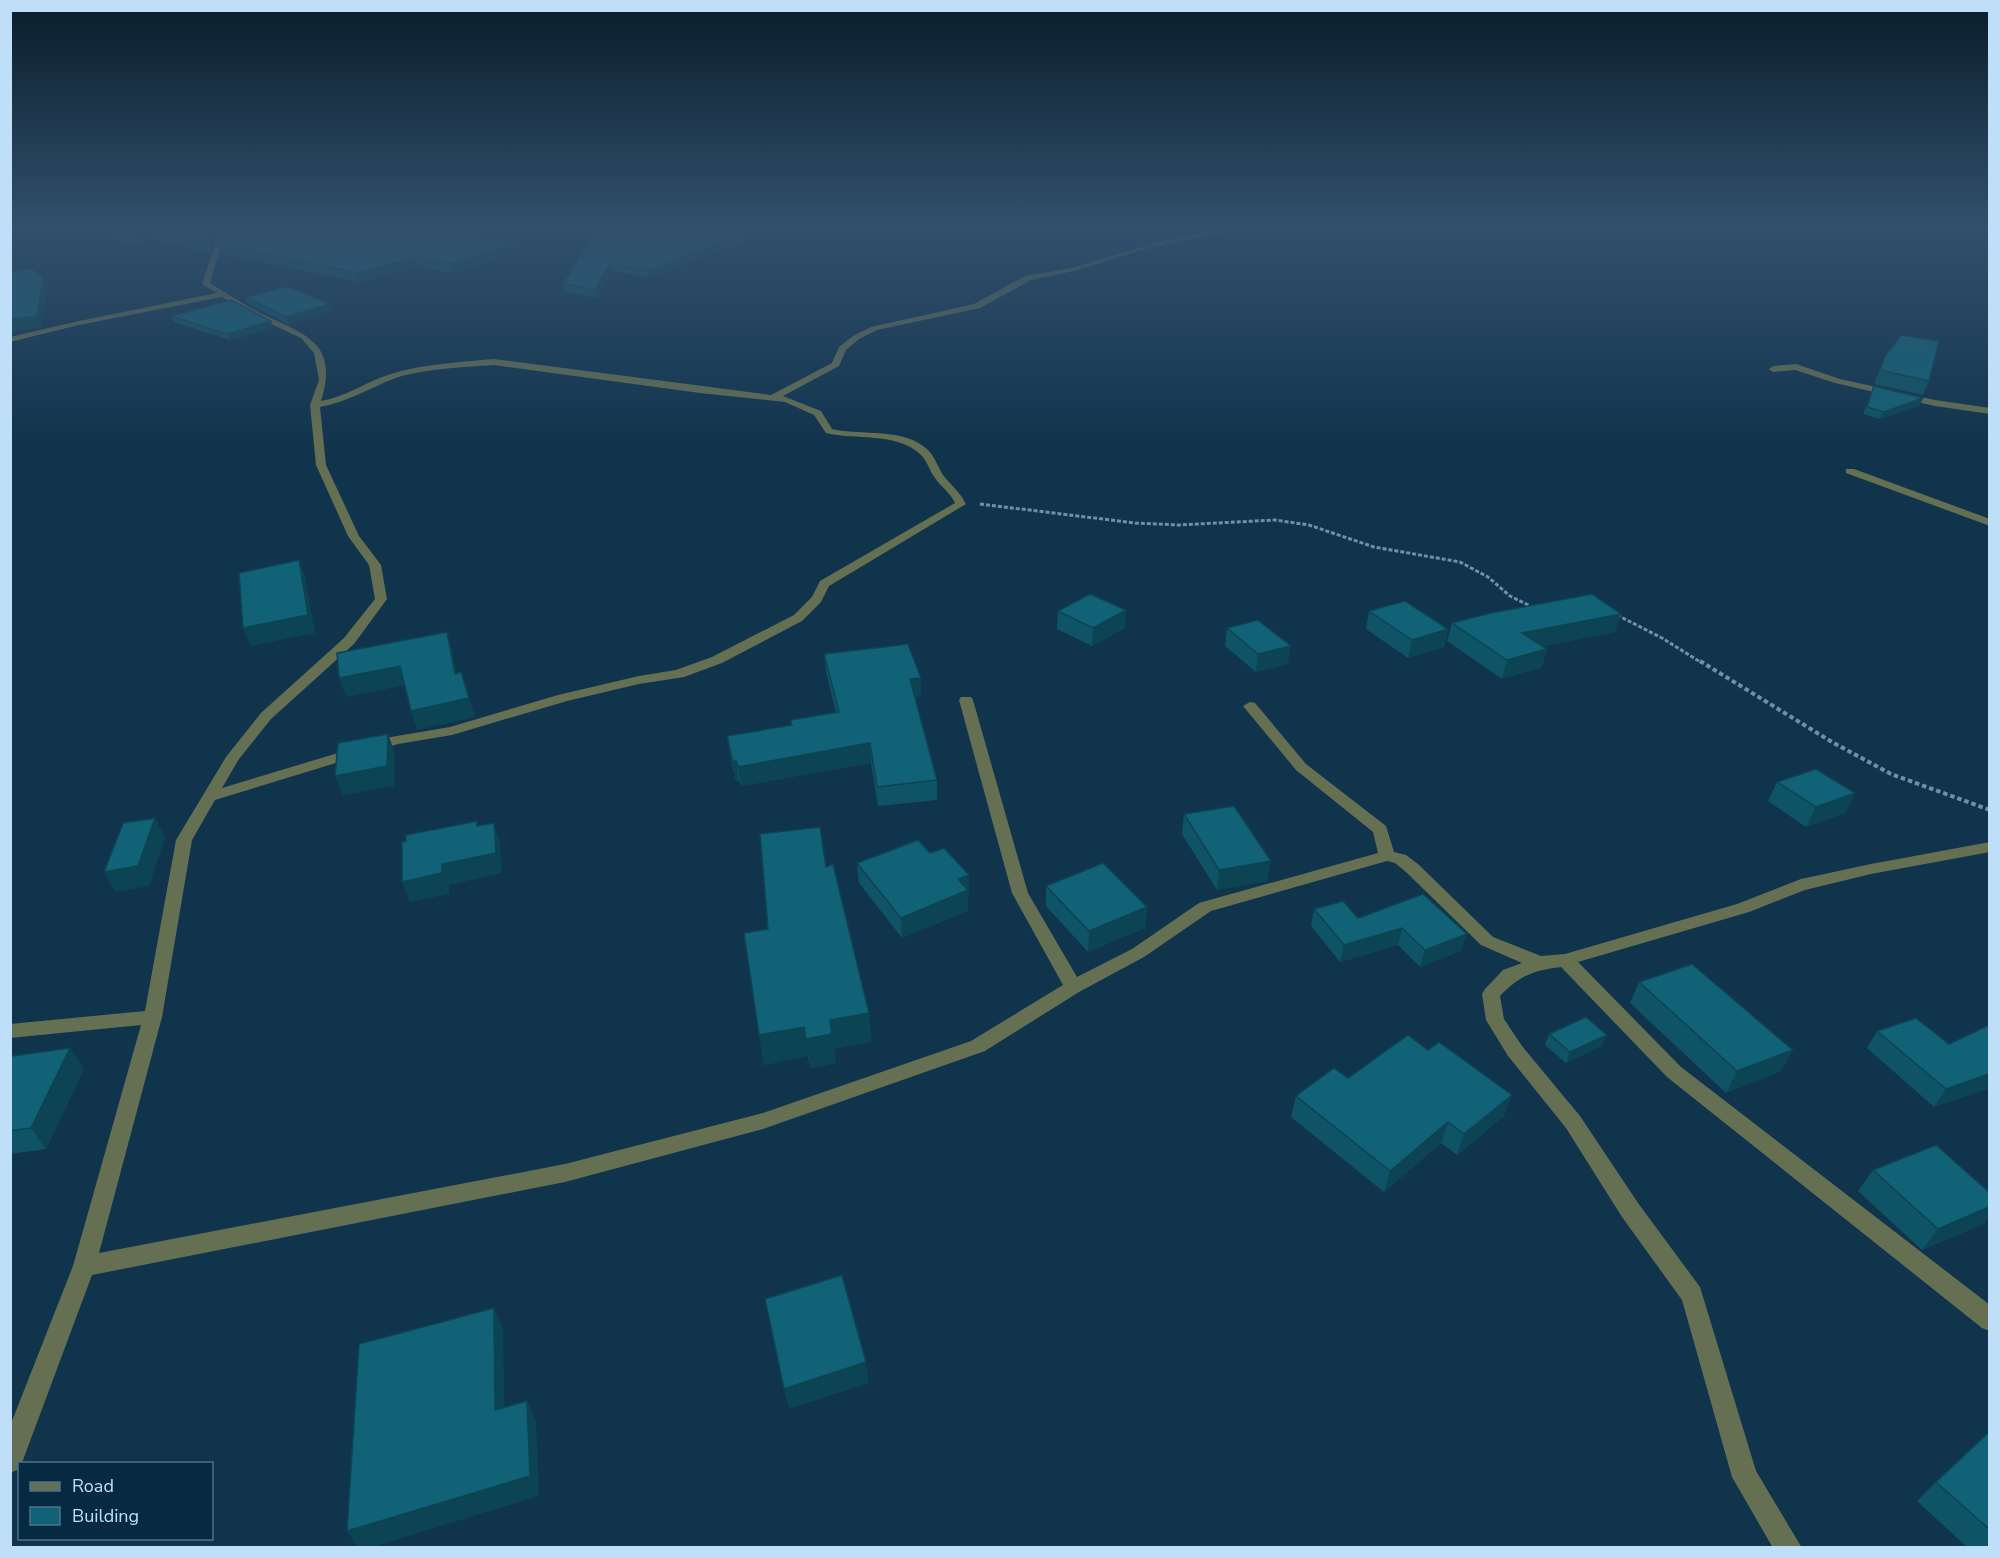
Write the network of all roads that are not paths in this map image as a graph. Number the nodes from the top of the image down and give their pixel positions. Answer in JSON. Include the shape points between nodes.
{"nodes":[{"id":1,"x":201,"y":299,"type":"edge"},
{"id":2,"x":232,"y":299,"type":"edge"},
{"id":3,"x":990,"y":299,"type":"edge"},
{"id":4,"x":10,"y":340,"type":"edge"},
{"id":5,"x":1773,"y":369,"type":"dead end"},
{"id":6,"x":771,"y":398,"type":"junction"},
{"id":7,"x":315,"y":405,"type":"junction"},
{"id":8,"x":1989,"y":411,"type":"edge"},
{"id":9,"x":1850,"y":471,"type":"dead end"},
{"id":10,"x":1989,"y":523,"type":"edge"},
{"id":11,"x":966,"y":700,"type":"dead end"},
{"id":12,"x":1250,"y":706,"type":"dead end"},
{"id":13,"x":209,"y":798,"type":"junction"},
{"id":14,"x":1989,"y":847,"type":"edge"},
{"id":15,"x":1387,"y":856,"type":"junction"},
{"id":16,"x":1565,"y":960,"type":"junction"},
{"id":17,"x":1540,"y":963,"type":"junction"},
{"id":18,"x":1073,"y":987,"type":"junction"},
{"id":19,"x":153,"y":1017,"type":"junction"},
{"id":20,"x":10,"y":1031,"type":"edge"},
{"id":21,"x":84,"y":1266,"type":"junction"},
{"id":22,"x":1989,"y":1320,"type":"edge"},
{"id":23,"x":10,"y":1460,"type":"edge"},
{"id":24,"x":1789,"y":1548,"type":"edge"}],
"edges":[{"from":1,"to":4,"type":"street"},
{"from":2,"to":7,"type":"street","via":[[304,336],[318,353],[323,380]]},
{"from":3,"to":6,"type":"street","via":[[981,305],[864,332],[843,348],[836,364]]},
{"from":5,"to":8,"type":"street","via":[[1796,367],[1935,403]]},
{"from":6,"to":7,"type":"street","via":[[494,362],[393,376],[338,401]]},
{"from":6,"to":13,"type":"street","via":[[805,406],[818,414],[829,431],[910,441],[926,453],[962,504],[824,584],[798,618],[717,660],[679,674],[563,698],[452,731],[396,740]]},
{"from":7,"to":13,"type":"street","via":[[321,465],[354,536],[375,565],[381,599],[349,641],[267,716],[233,757]]},
{"from":9,"to":10,"type":"street"},
{"from":11,"to":18,"type":"street","via":[[1020,893]]},
{"from":12,"to":15,"type":"street","via":[[1301,767],[1380,830]]},
{"from":13,"to":19,"type":"street","via":[[184,840]]},
{"from":14,"to":16,"type":"street","via":[[1801,885],[1743,908]]},
{"from":15,"to":17,"type":"street","via":[[1412,868],[1487,941]]},
{"from":15,"to":18,"type":"street","via":[[1205,907],[1138,953]]},
{"from":16,"to":17,"type":"street"},
{"from":16,"to":22,"type":"street","via":[[1674,1072]]},
{"from":17,"to":24,"type":"street","via":[[1509,975],[1491,994],[1495,1020],[1573,1122],[1692,1295],[1745,1477]]},
{"from":18,"to":21,"type":"street","via":[[978,1046],[763,1121],[565,1173]]},
{"from":19,"to":20,"type":"street"},
{"from":19,"to":21,"type":"street"},
{"from":21,"to":23,"type":"street"}]}
